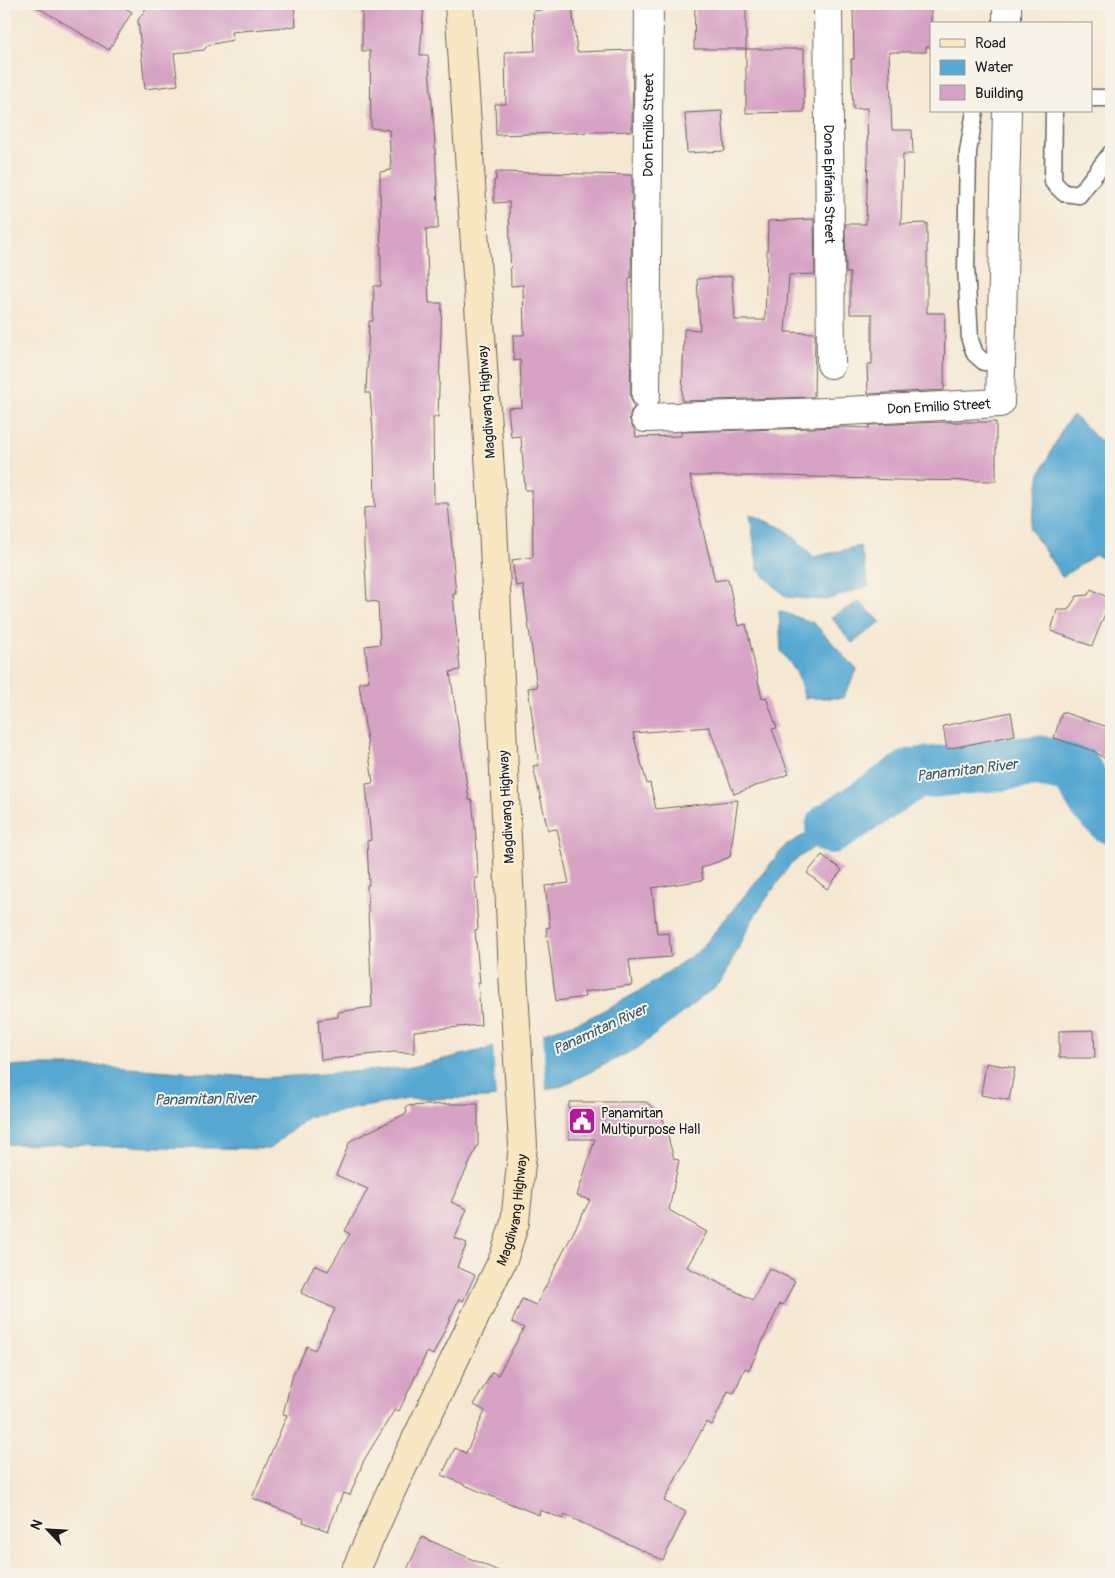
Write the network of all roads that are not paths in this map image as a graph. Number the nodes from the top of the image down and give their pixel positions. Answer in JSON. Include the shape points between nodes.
{"nodes":[{"id":1,"x":459,"y":4,"type":"edge"},
{"id":2,"x":649,"y":4,"type":"edge"},
{"id":3,"x":828,"y":4,"type":"edge"},
{"id":4,"x":1007,"y":4,"type":"edge"},
{"id":5,"x":1008,"y":22,"type":"edge"},
{"id":6,"x":1092,"y":98,"type":"edge"},
{"id":7,"x":1111,"y":98,"type":"edge"},
{"id":8,"x":975,"y":112,"type":"edge"},
{"id":9,"x":1007,"y":112,"type":"edge"},
{"id":10,"x":1054,"y":112,"type":"edge"},
{"id":11,"x":1111,"y":153,"type":"edge"},
{"id":12,"x":1001,"y":363,"type":"junction"},
{"id":13,"x":830,"y":364,"type":"dead end"},
{"id":14,"x":354,"y":1574,"type":"edge"}],
"edges":[{"from":1,"to":14,"type":"main road","name":"Magdiwang Highway","via":[[492,501],[522,1161],[515,1222],[504,1257]]},
{"from":2,"to":12,"type":"street","name":"Don Emilio Street","via":[[646,407],[826,412],[1000,403]]},
{"from":3,"to":13,"type":"street","name":"Dona Epifania Street"},
{"from":4,"to":5,"type":"street"},
{"from":6,"to":7,"type":"lane"},
{"from":8,"to":12,"type":"lane","via":[[968,161],[966,267],[970,340],[975,354],[984,362]]},
{"from":9,"to":12,"type":"street","name":"Don Emilio Street"},
{"from":10,"to":11,"type":"lane","via":[[1053,182],[1064,193],[1079,195]]}]}
